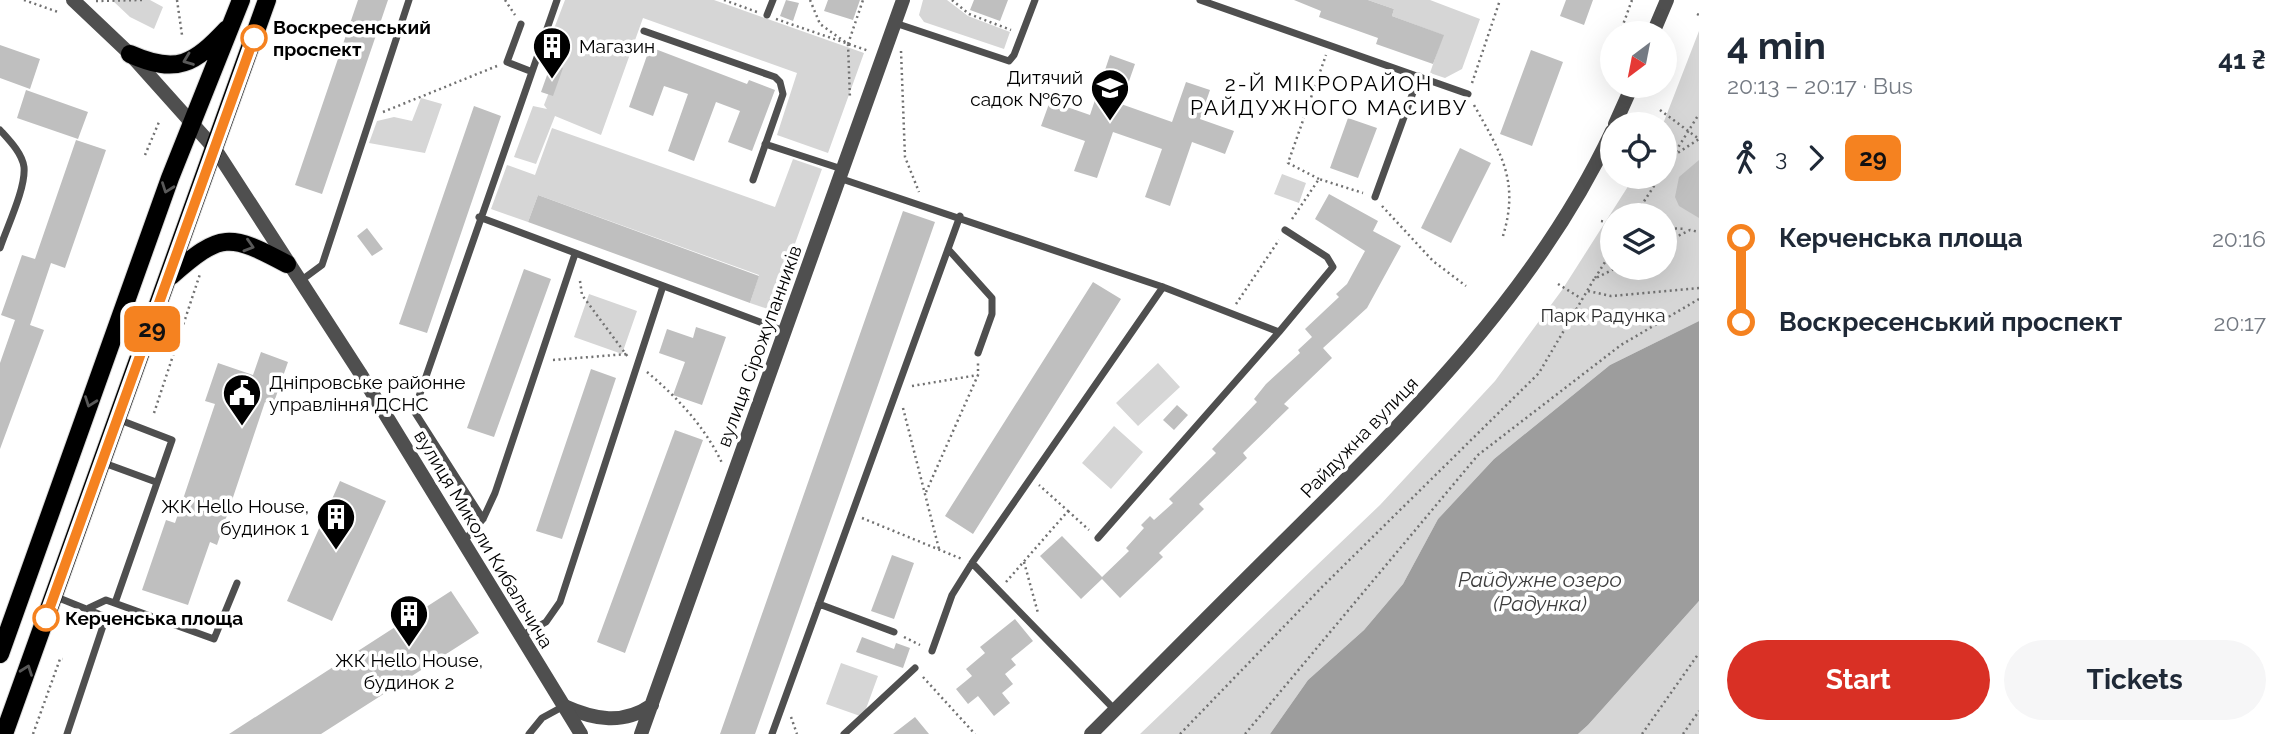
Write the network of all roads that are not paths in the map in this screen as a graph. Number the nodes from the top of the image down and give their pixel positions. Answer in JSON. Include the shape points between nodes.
{"nodes":[{"id":1,"x":73,"y":0,"type":"edge"},
{"id":2,"x":241,"y":0,"type":"edge"},
{"id":3,"x":268,"y":0,"type":"edge"},
{"id":4,"x":409,"y":0,"type":"edge"},
{"id":5,"x":557,"y":0,"type":"edge"},
{"id":6,"x":773,"y":0,"type":"edge"},
{"id":7,"x":903,"y":0,"type":"edge"},
{"id":8,"x":1035,"y":0,"type":"edge"},
{"id":9,"x":1200,"y":0,"type":"edge"},
{"id":10,"x":1667,"y":0,"type":"edge"},
{"id":11,"x":767,"y":15,"type":"road end"},
{"id":12,"x":234,"y":21,"type":"junction"},
{"id":13,"x":1658,"y":21,"type":"edge"},
{"id":14,"x":895,"y":23,"type":"junction"},
{"id":15,"x":521,"y":24,"type":"road end"},
{"id":16,"x":644,"y":31,"type":"dead end"},
{"id":17,"x":130,"y":54,"type":"junction"},
{"id":18,"x":530,"y":71,"type":"junction"},
{"id":19,"x":1419,"y":76,"type":"junction"},
{"id":20,"x":1468,"y":94,"type":"road end"},
{"id":21,"x":193,"y":125,"type":"junction"},
{"id":22,"x":0,"y":130,"type":"edge"},
{"id":23,"x":765,"y":144,"type":"junction"},
{"id":24,"x":215,"y":149,"type":"junction"},
{"id":25,"x":1600,"y":155,"type":"edge"},
{"id":26,"x":841,"y":174,"type":"junction"},
{"id":27,"x":753,"y":180,"type":"dead end"},
{"id":28,"x":1375,"y":197,"type":"road end"},
{"id":29,"x":960,"y":216,"type":"junction"},
{"id":30,"x":479,"y":217,"type":"junction"},
{"id":31,"x":1285,"y":230,"type":"road end"},
{"id":32,"x":0,"y":248,"type":"edge"},
{"id":33,"x":948,"y":249,"type":"junction"},
{"id":34,"x":575,"y":254,"type":"junction"},
{"id":35,"x":287,"y":264,"type":"junction"},
{"id":36,"x":171,"y":276,"type":"junction"},
{"id":37,"x":299,"y":282,"type":"junction"},
{"id":38,"x":663,"y":286,"type":"junction"},
{"id":39,"x":1163,"y":287,"type":"junction"},
{"id":40,"x":784,"y":331,"type":"junction"},
{"id":41,"x":1279,"y":332,"type":"junction"},
{"id":42,"x":978,"y":353,"type":"road end"},
{"id":43,"x":119,"y":420,"type":"junction"},
{"id":44,"x":103,"y":462,"type":"junction"},
{"id":45,"x":156,"y":482,"type":"junction"},
{"id":46,"x":483,"y":519,"type":"junction"},
{"id":47,"x":1098,"y":538,"type":"road end"},
{"id":48,"x":464,"y":541,"type":"junction"},
{"id":49,"x":972,"y":563,"type":"junction"},
{"id":50,"x":237,"y":583,"type":"dead end"},
{"id":51,"x":54,"y":596,"type":"junction"},
{"id":52,"x":115,"y":603,"type":"junction"},
{"id":53,"x":819,"y":604,"type":"junction"},
{"id":54,"x":89,"y":608,"type":"junction"},
{"id":55,"x":894,"y":632,"type":"road end"},
{"id":56,"x":521,"y":636,"type":"junction"},
{"id":57,"x":932,"y":651,"type":"road end"},
{"id":58,"x":0,"y":654,"type":"edge"},
{"id":59,"x":915,"y":668,"type":"road end"},
{"id":60,"x":652,"y":705,"type":"junction"},
{"id":61,"x":564,"y":706,"type":"junction"},
{"id":62,"x":1115,"y":710,"type":"junction"},
{"id":63,"x":4,"y":734,"type":"edge"},
{"id":64,"x":67,"y":734,"type":"edge"},
{"id":65,"x":529,"y":734,"type":"edge"},
{"id":66,"x":581,"y":734,"type":"edge"},
{"id":67,"x":641,"y":734,"type":"edge"},
{"id":68,"x":772,"y":734,"type":"edge"},
{"id":69,"x":844,"y":734,"type":"edge"},
{"id":70,"x":1091,"y":734,"type":"edge"}],
"edges":[{"from":1,"to":17,"type":"street","name":"вулиця Миколи Кибальчича"},
{"from":2,"to":12,"type":"main road"},
{"from":3,"to":24,"type":"main road"},
{"from":4,"to":37,"type":"lane","via":[[322,265]]},
{"from":5,"to":18,"type":"lane"},
{"from":6,"to":11,"type":"lane"},
{"from":7,"to":14,"type":"street","name":"вулиця Сірожупанників"},
{"from":8,"to":14,"type":"lane","via":[[1014,55],[1004,61]]},
{"from":9,"to":19,"type":"lane"},
{"from":10,"to":13,"type":"street"},
{"from":12,"to":17,"type":"main road","one_way":true,"via":[[196,58],[183,63],[163,66]]},
{"from":12,"to":21,"type":"main road"},
{"from":14,"to":26,"type":"street","name":"вулиця Сірожупанників"},
{"from":15,"to":18,"type":"lane","via":[[507,62]]},
{"from":16,"to":23,"type":"lane","via":[[775,77],[783,94]]},
{"from":17,"to":21,"type":"street","name":"вулиця Миколи Кибальчича"},
{"from":18,"to":30,"type":"lane"},
{"from":19,"to":20,"type":"lane"},
{"from":19,"to":28,"type":"lane"},
{"from":21,"to":24,"type":"street","name":"вулиця Миколи Кибальчича"},
{"from":21,"to":58,"type":"main road","one_way":true},
{"from":22,"to":32,"type":"lane","via":[[24,166]]},
{"from":23,"to":26,"type":"lane"},
{"from":23,"to":27,"type":"lane"},
{"from":24,"to":35,"type":"street","name":"вулиця Миколи Кибальчича"},
{"from":24,"to":36,"type":"main road"},
{"from":25,"to":62,"type":"street","name":"Райдужна вулиця","via":[[1577,200],[1519,284],[1411,415]]},
{"from":26,"to":29,"type":"lane"},
{"from":26,"to":40,"type":"street","name":"вулиця Сірожупанників"},
{"from":29,"to":33,"type":"lane"},
{"from":29,"to":39,"type":"lane"},
{"from":30,"to":34,"type":"lane"},
{"from":30,"to":46,"type":"lane","via":[[414,411]]},
{"from":31,"to":41,"type":"lane","via":[[1327,257],[1334,267]]},
{"from":33,"to":42,"type":"lane","via":[[992,298],[992,314]]},
{"from":33,"to":53,"type":"lane"},
{"from":34,"to":38,"type":"lane"},
{"from":34,"to":46,"type":"lane"},
{"from":36,"to":35,"type":"main road","one_way":true,"via":[[199,251],[225,240],[255,246]]},
{"from":35,"to":37,"type":"street","name":"вулиця Миколи Кибальчича"},
{"from":36,"to":43,"type":"main road"},
{"from":37,"to":48,"type":"street","name":"вулиця Миколи Кибальчича"},
{"from":38,"to":40,"type":"lane"},
{"from":38,"to":56,"type":"lane","via":[[560,602],[546,622]]},
{"from":39,"to":41,"type":"lane"},
{"from":39,"to":49,"type":"lane"},
{"from":40,"to":60,"type":"street","name":"вулиця Сірожупанників"},
{"from":41,"to":47,"type":"lane"},
{"from":43,"to":44,"type":"main road"},
{"from":43,"to":45,"type":"lane","via":[[172,440]]},
{"from":44,"to":45,"type":"lane"},
{"from":44,"to":51,"type":"main road"},
{"from":45,"to":52,"type":"lane"},
{"from":46,"to":48,"type":"lane"},
{"from":48,"to":56,"type":"street","name":"вулиця Миколи Кибальчича"},
{"from":49,"to":57,"type":"lane","via":[[952,594]]},
{"from":49,"to":62,"type":"lane"},
{"from":50,"to":52,"type":"lane","via":[[214,639]]},
{"from":51,"to":54,"type":"lane"},
{"from":63,"to":51,"type":"main road","one_way":true},
{"from":52,"to":54,"type":"lane","via":[[103,599]]},
{"from":53,"to":55,"type":"lane"},
{"from":53,"to":68,"type":"lane"},
{"from":54,"to":64,"type":"lane","via":[[105,614],[106,620]]},
{"from":56,"to":61,"type":"street","name":"вулиця Миколи Кибальчича"},
{"from":59,"to":69,"type":"lane"},
{"from":60,"to":61,"type":"street","via":[[627,717],[604,719]]},
{"from":60,"to":67,"type":"street","name":"вулиця Сірожупанників"},
{"from":61,"to":65,"type":"lane","via":[[542,718]]},
{"from":61,"to":66,"type":"street","name":"вулиця Миколи Кибальчича"},
{"from":62,"to":70,"type":"street","name":"Райдужна вулиця"}]}
